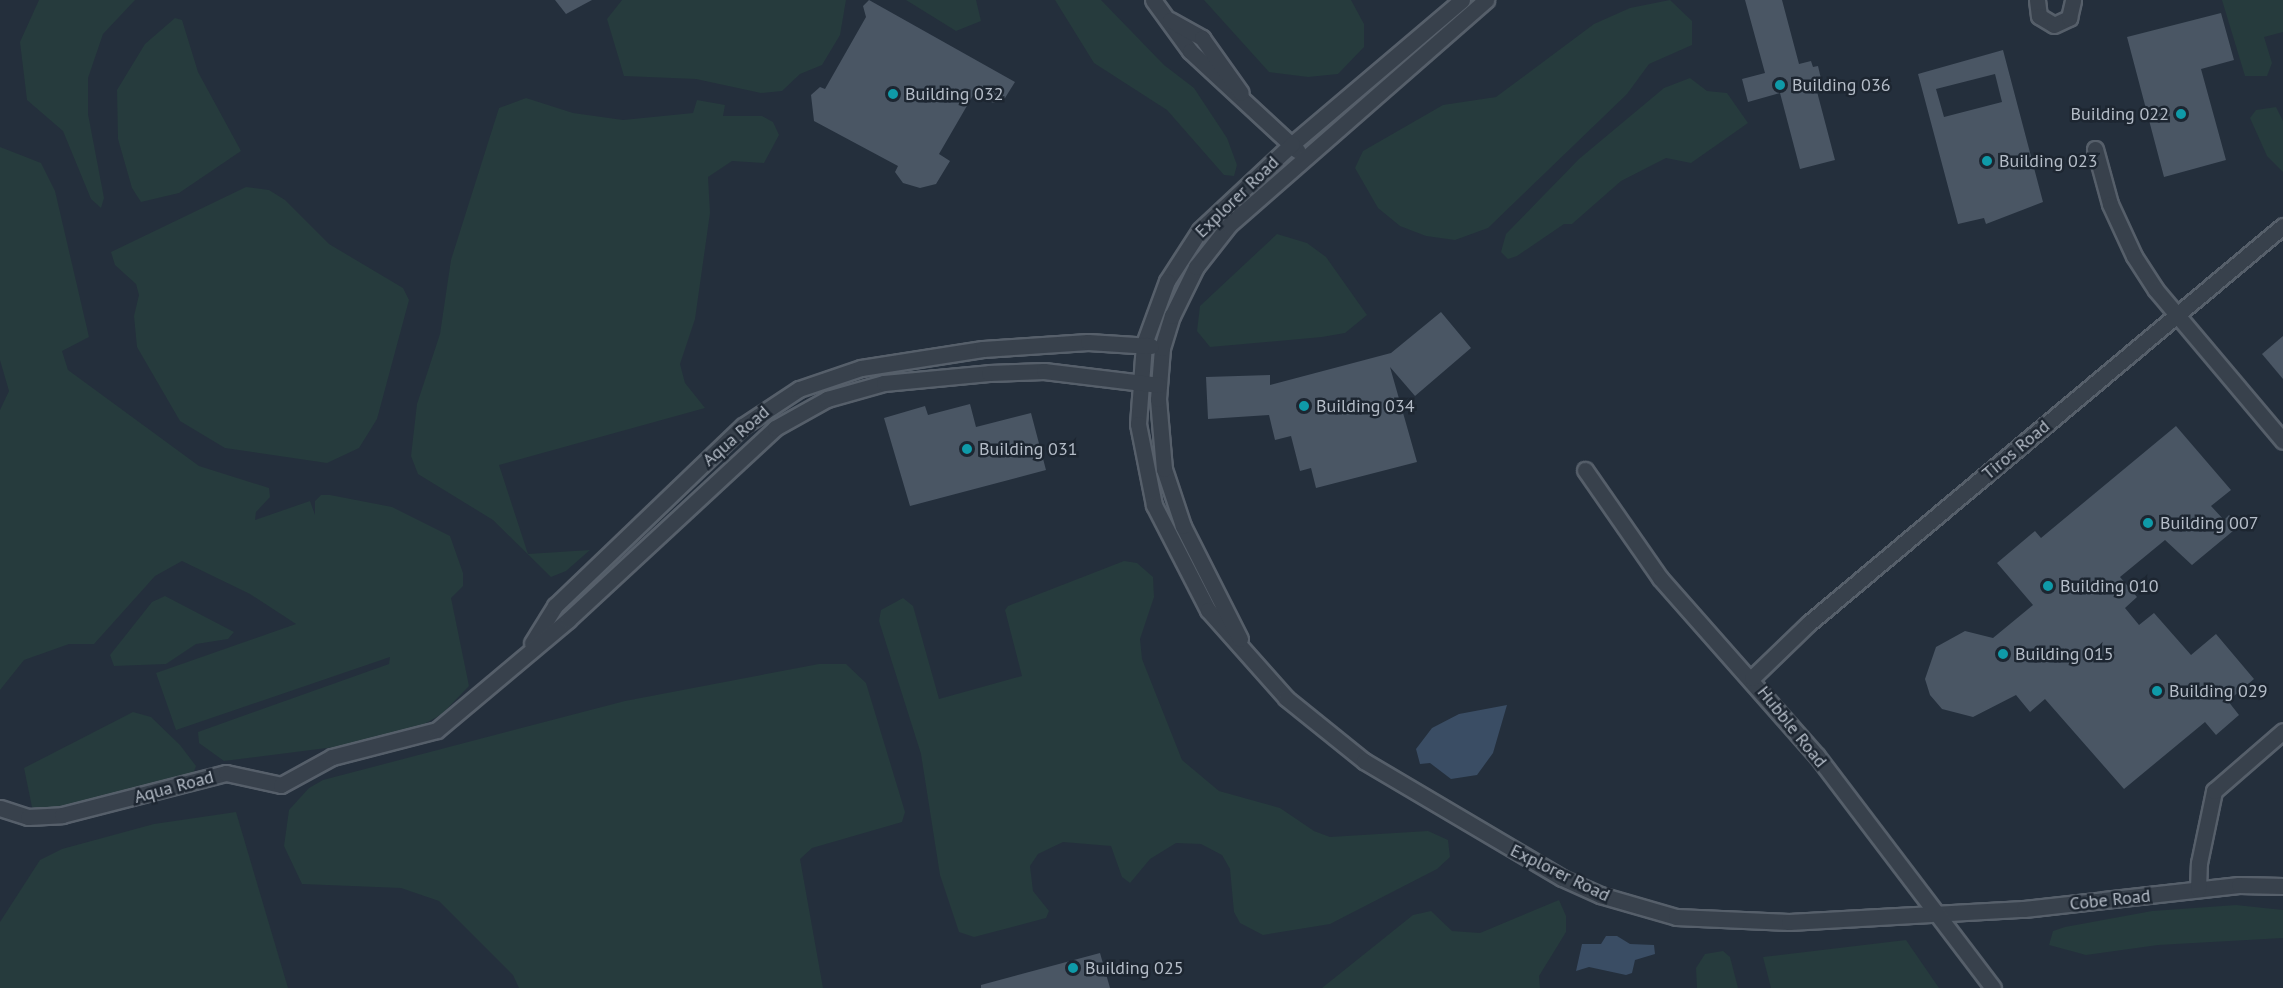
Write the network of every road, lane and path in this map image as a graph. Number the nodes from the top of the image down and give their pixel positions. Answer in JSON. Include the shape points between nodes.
{"nodes":[{"id":1,"x":1153,"y":0,"type":"edge"},
{"id":2,"x":1462,"y":0,"type":"edge"},
{"id":3,"x":1486,"y":0,"type":"edge"},
{"id":4,"x":2037,"y":0,"type":"edge"},
{"id":5,"x":2073,"y":0,"type":"edge"},
{"id":6,"x":1292,"y":144,"type":"junction"},
{"id":7,"x":2095,"y":150,"type":"dead end"},
{"id":8,"x":1305,"y":159,"type":"junction"},
{"id":9,"x":2283,"y":226,"type":"edge"},
{"id":10,"x":2176,"y":314,"type":"junction"},
{"id":11,"x":1144,"y":344,"type":"junction"},
{"id":12,"x":1162,"y":348,"type":"junction"},
{"id":13,"x":1139,"y":383,"type":"junction"},
{"id":14,"x":1159,"y":385,"type":"junction"},
{"id":15,"x":2283,"y":441,"type":"edge"},
{"id":16,"x":1585,"y":470,"type":"dead end"},
{"id":17,"x":525,"y":653,"type":"junction"},
{"id":18,"x":1246,"y":653,"type":"junction"},
{"id":19,"x":1752,"y":678,"type":"junction"},
{"id":20,"x":2283,"y":731,"type":"edge"},
{"id":21,"x":0,"y":807,"type":"edge"},
{"id":22,"x":2283,"y":886,"type":"edge"},
{"id":23,"x":2198,"y":890,"type":"junction"},
{"id":24,"x":1937,"y":914,"type":"junction"},
{"id":25,"x":1993,"y":988,"type":"edge"}],
"edges":[{"from":1,"to":6,"type":"street","via":[[1190,51],[1220,80],[1241,93]]},
{"from":2,"to":6,"type":"street","name":"Explorer Road"},
{"from":3,"to":8,"type":"street","name":"Explorer Road"},
{"from":4,"to":5,"type":"street","via":[[2039,16],[2054,25],[2069,18]]},
{"from":6,"to":8,"type":"street"},
{"from":6,"to":11,"type":"street","name":"Explorer Road","via":[[1200,230],[1167,281]]},
{"from":7,"to":10,"type":"street","via":[[2110,204],[2134,256]]},
{"from":8,"to":12,"type":"street","name":"Explorer Road","via":[[1211,245],[1184,289]]},
{"from":9,"to":10,"type":"street","name":"Tiros Road"},
{"from":10,"to":15,"type":"street"},
{"from":10,"to":19,"type":"street","name":"Tiros Road","via":[[1809,624]]},
{"from":11,"to":12,"type":"street","name":"Aqua Road"},
{"from":11,"to":13,"type":"street","name":"Explorer Road"},
{"from":11,"to":17,"type":"street","name":"Aqua Road","via":[[1065,342],[983,349],[861,368],[800,389],[743,426],[555,606]]},
{"from":12,"to":14,"type":"street","name":"Explorer Road"},
{"from":13,"to":14,"type":"street","name":"Aqua Road"},
{"from":13,"to":17,"type":"street","name":"Aqua Road","via":[[1044,371],[990,373],[885,383],[827,399],[775,428],[568,620]]},
{"from":13,"to":18,"type":"street","name":"Explorer Road","via":[[1140,446],[1154,505],[1208,610]]},
{"from":14,"to":18,"type":"street","name":"Explorer Road","via":[[1159,435],[1171,496]]},
{"from":16,"to":19,"type":"street","name":"Hubble Road","via":[[1660,578]]},
{"from":17,"to":21,"type":"street","name":"Aqua Road","via":[[465,711],[437,730],[332,758],[281,785],[226,773],[62,815],[28,817]]},
{"from":18,"to":24,"type":"street","name":"Explorer Road","via":[[1286,698],[1364,761],[1496,841],[1600,895],[1676,917],[1718,922]]},
{"from":19,"to":24,"type":"street","name":"Hubble Road"},
{"from":20,"to":23,"type":"street","via":[[2214,791]]},
{"from":22,"to":23,"type":"street","name":"Cobe Road"},
{"from":23,"to":24,"type":"street","name":"Cobe Road"},
{"from":24,"to":25,"type":"street","name":"Hubble Road"}]}
